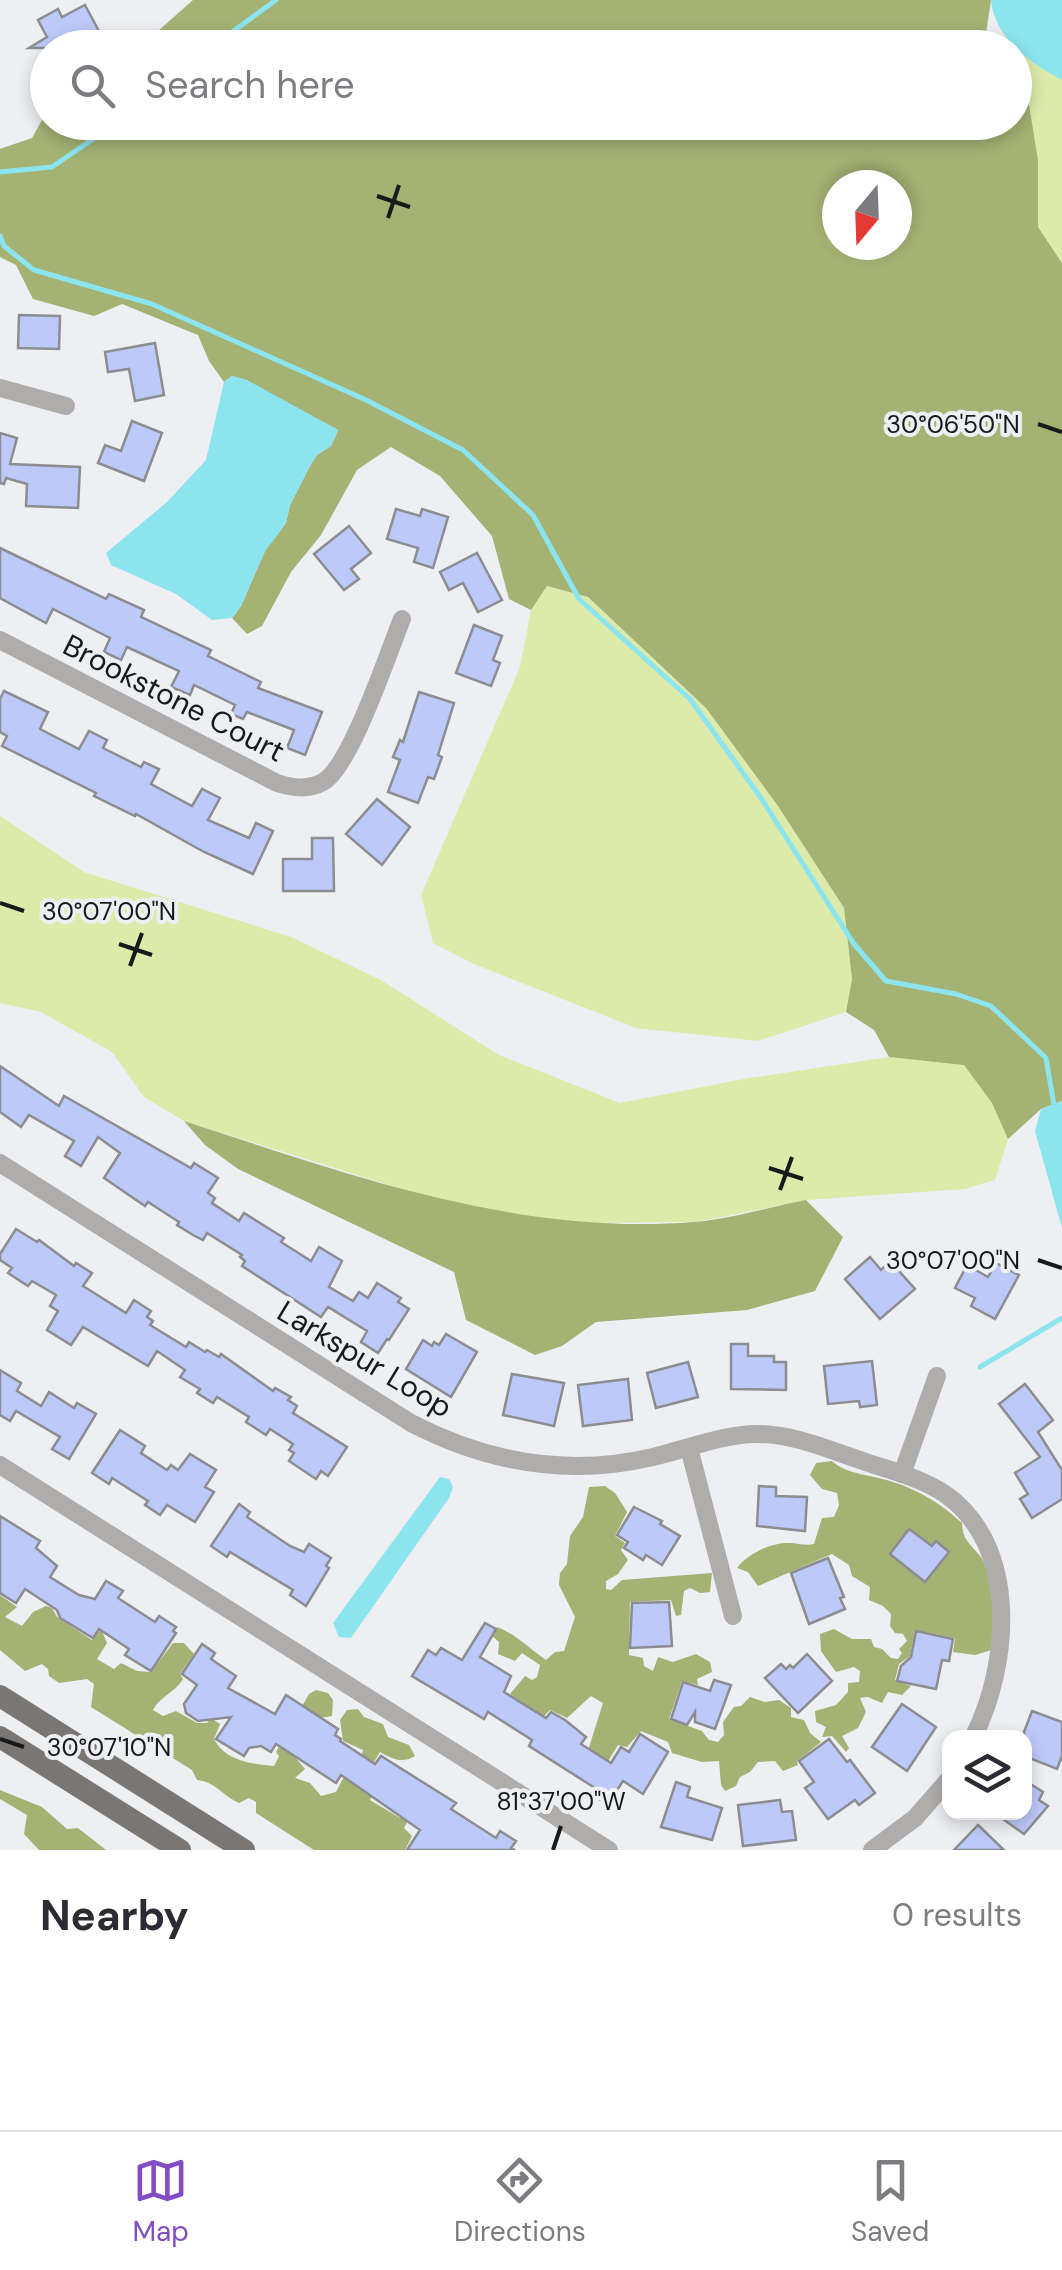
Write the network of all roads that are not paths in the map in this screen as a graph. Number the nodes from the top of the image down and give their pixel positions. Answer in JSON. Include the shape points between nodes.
{"nodes":[{"id":1,"x":0,"y":388,"type":"edge"},
{"id":2,"x":66,"y":406,"type":"dead end"},
{"id":3,"x":402,"y":619,"type":"dead end"},
{"id":4,"x":0,"y":640,"type":"edge"},
{"id":5,"x":0,"y":1163,"type":"edge"},
{"id":6,"x":937,"y":1376,"type":"dead end"},
{"id":7,"x":688,"y":1448,"type":"junction"},
{"id":8,"x":0,"y":1465,"type":"edge"},
{"id":9,"x":902,"y":1474,"type":"junction"},
{"id":10,"x":734,"y":1616,"type":"dead end"},
{"id":11,"x":0,"y":1696,"type":"edge"},
{"id":12,"x":976,"y":1730,"type":"edge"},
{"id":13,"x":0,"y":1737,"type":"edge"},
{"id":14,"x":942,"y":1787,"type":"edge"},
{"id":15,"x":180,"y":1850,"type":"edge"},
{"id":16,"x":244,"y":1850,"type":"edge"},
{"id":17,"x":609,"y":1850,"type":"edge"},
{"id":18,"x":872,"y":1850,"type":"edge"}],
"edges":[{"from":1,"to":2,"type":"street"},
{"from":3,"to":4,"type":"street","name":"Brookstone Court","via":[[344,760],[323,782],[292,788]]},
{"from":5,"to":7,"type":"street","name":"Larkspur Loop","via":[[438,1437],[496,1457],[576,1468]]},
{"from":6,"to":9,"type":"street"},
{"from":7,"to":9,"type":"street","name":"Larkspur Loop","via":[[778,1436]]},
{"from":7,"to":10,"type":"street"},
{"from":8,"to":17,"type":"street"},
{"from":9,"to":12,"type":"street","name":"Larkspur Loop","via":[[960,1506],[983,1533],[992,1557],[998,1666]]},
{"from":11,"to":16,"type":"main road"},
{"from":13,"to":15,"type":"main road"},
{"from":14,"to":18,"type":"street"}]}
